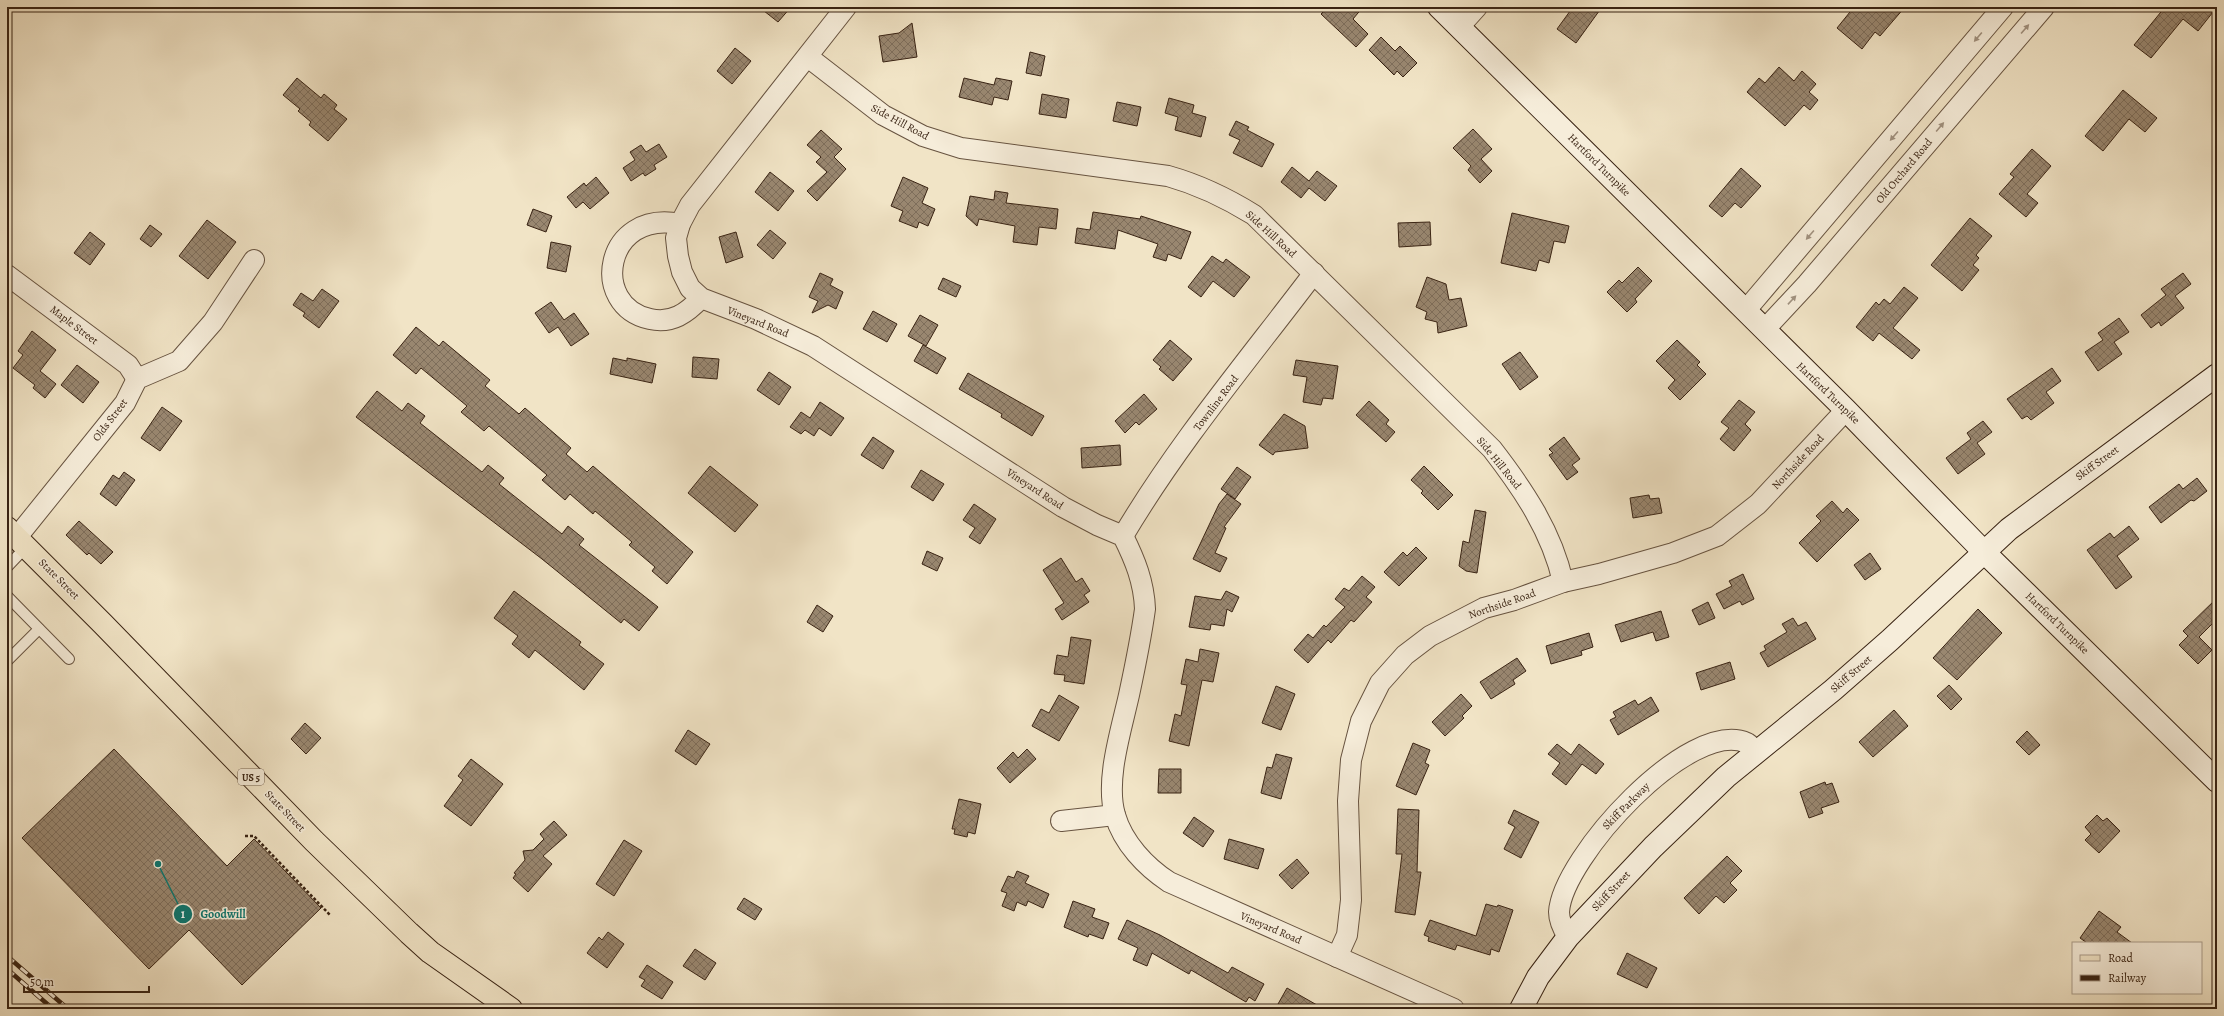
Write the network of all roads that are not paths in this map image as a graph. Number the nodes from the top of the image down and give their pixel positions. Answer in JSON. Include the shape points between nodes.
{"nodes":[{"id":1,"x":846,"y":7,"type":"edge"},
{"id":2,"x":1439,"y":7,"type":"edge"},
{"id":3,"x":1477,"y":7,"type":"edge"},
{"id":4,"x":2003,"y":7,"type":"edge"},
{"id":5,"x":2040,"y":8,"type":"edge"},
{"id":6,"x":1459,"y":27,"type":"junction"},
{"id":7,"x":808,"y":57,"type":"junction"},
{"id":8,"x":680,"y":224,"type":"junction"},
{"id":9,"x":254,"y":260,"type":"dead end"},
{"id":10,"x":1314,"y":273,"type":"junction"},
{"id":11,"x":7,"y":275,"type":"edge"},
{"id":12,"x":701,"y":298,"type":"junction"},
{"id":13,"x":1746,"y":310,"type":"junction"},
{"id":14,"x":1765,"y":329,"type":"junction"},
{"id":15,"x":2217,"y":375,"type":"edge"},
{"id":16,"x":137,"y":379,"type":"junction"},
{"id":17,"x":1846,"y":410,"type":"junction"},
{"id":18,"x":1123,"y":536,"type":"junction"},
{"id":19,"x":17,"y":537,"type":"edge"},
{"id":20,"x":1984,"y":552,"type":"junction"},
{"id":21,"x":7,"y":567,"type":"edge"},
{"id":22,"x":1563,"y":582,"type":"junction"},
{"id":23,"x":7,"y":596,"type":"edge"},
{"id":24,"x":39,"y":629,"type":"junction"},
{"id":25,"x":69,"y":659,"type":"dead end"},
{"id":26,"x":7,"y":662,"type":"edge"},
{"id":27,"x":1756,"y":751,"type":"junction"},
{"id":28,"x":2217,"y":781,"type":"edge"},
{"id":29,"x":1115,"y":815,"type":"junction"},
{"id":30,"x":1061,"y":821,"type":"dead end"},
{"id":31,"x":1568,"y":937,"type":"junction"},
{"id":32,"x":1337,"y":956,"type":"junction"},
{"id":33,"x":511,"y":1009,"type":"edge"},
{"id":34,"x":1454,"y":1009,"type":"edge"},
{"id":35,"x":1521,"y":1009,"type":"edge"}],
"edges":[{"from":1,"to":7,"type":"street","name":"Vineyard Road"},
{"from":2,"to":6,"type":"main road","name":"Hartford Turnpike"},
{"from":3,"to":6,"type":"street"},
{"from":4,"to":13,"type":"street","one_way":true},
{"from":14,"to":5,"type":"street","name":"Old Orchard Road","one_way":true},
{"from":6,"to":13,"type":"main road","name":"Hartford Turnpike"},
{"from":7,"to":8,"type":"street","name":"Vineyard Road","via":[[690,205]]},
{"from":7,"to":10,"type":"street","name":"Side Hill Road","via":[[883,115],[923,136],[961,148],[1168,176],[1225,197],[1254,215]]},
{"from":8,"to":12,"type":"street","name":"Vineyard Road","via":[[676,238],[682,272],[690,288]]},
{"from":8,"to":12,"type":"street","via":[[658,221],[644,225],[628,235],[617,249],[613,282],[619,298],[629,310],[642,317],[657,320],[673,319],[689,311]]},
{"from":9,"to":16,"type":"street","via":[[212,322],[179,361]]},
{"from":10,"to":18,"type":"street","name":"Townline Road","via":[[1188,440],[1141,505]]},
{"from":10,"to":22,"type":"street","name":"Side Hill Road","via":[[1492,450],[1516,480],[1542,525],[1558,558]]},
{"from":11,"to":16,"type":"street","name":"Maple Street","via":[[128,365]]},
{"from":12,"to":18,"type":"street","name":"Vineyard Road","via":[[756,319],[813,346],[1063,507],[1097,526]]},
{"from":13,"to":14,"type":"main road","name":"Hartford Turnpike"},
{"from":14,"to":17,"type":"main road","name":"Hartford Turnpike"},
{"from":15,"to":20,"type":"main road","name":"Skiff Street","via":[[2057,493]]},
{"from":16,"to":19,"type":"street","name":"Olds Street","via":[[125,403]]},
{"from":17,"to":20,"type":"main road","name":"Hartford Turnpike"},
{"from":17,"to":22,"type":"street","name":"Northside Road","via":[[1758,504],[1717,536],[1673,553]]},
{"from":18,"to":29,"type":"street","name":"Vineyard Road","via":[[1137,565],[1145,594],[1145,609],[1116,752],[1112,787]]},
{"from":19,"to":21,"type":"lane"},
{"from":19,"to":33,"type":"main road","name":"State Street","number":"US 5","via":[[314,841],[404,928],[430,952]]},
{"from":20,"to":27,"type":"main road","name":"Skiff Street","via":[[1862,665]]},
{"from":20,"to":28,"type":"main road","name":"Hartford Turnpike"},
{"from":22,"to":32,"type":"street","name":"Northside Road","via":[[1459,619],[1405,655],[1380,683],[1361,721],[1351,760],[1348,802],[1351,900],[1347,935]]},
{"from":23,"to":24,"type":"lane"},
{"from":24,"to":25,"type":"lane"},
{"from":24,"to":26,"type":"lane"},
{"from":27,"to":31,"type":"main road","name":"Skiff Street","via":[[1669,831]]},
{"from":27,"to":31,"type":"street","name":"Skiff Parkway","via":[[1747,743],[1736,741],[1716,743],[1693,751],[1663,771],[1604,826],[1586,850],[1568,883],[1559,911],[1561,925]]},
{"from":29,"to":30,"type":"street"},
{"from":29,"to":32,"type":"street","name":"Vineyard Road","via":[[1122,831],[1144,863],[1169,882]]},
{"from":31,"to":35,"type":"main road","name":"Skiff Street","via":[[1538,977]]},
{"from":32,"to":34,"type":"street","name":"Vineyard Road"}]}
